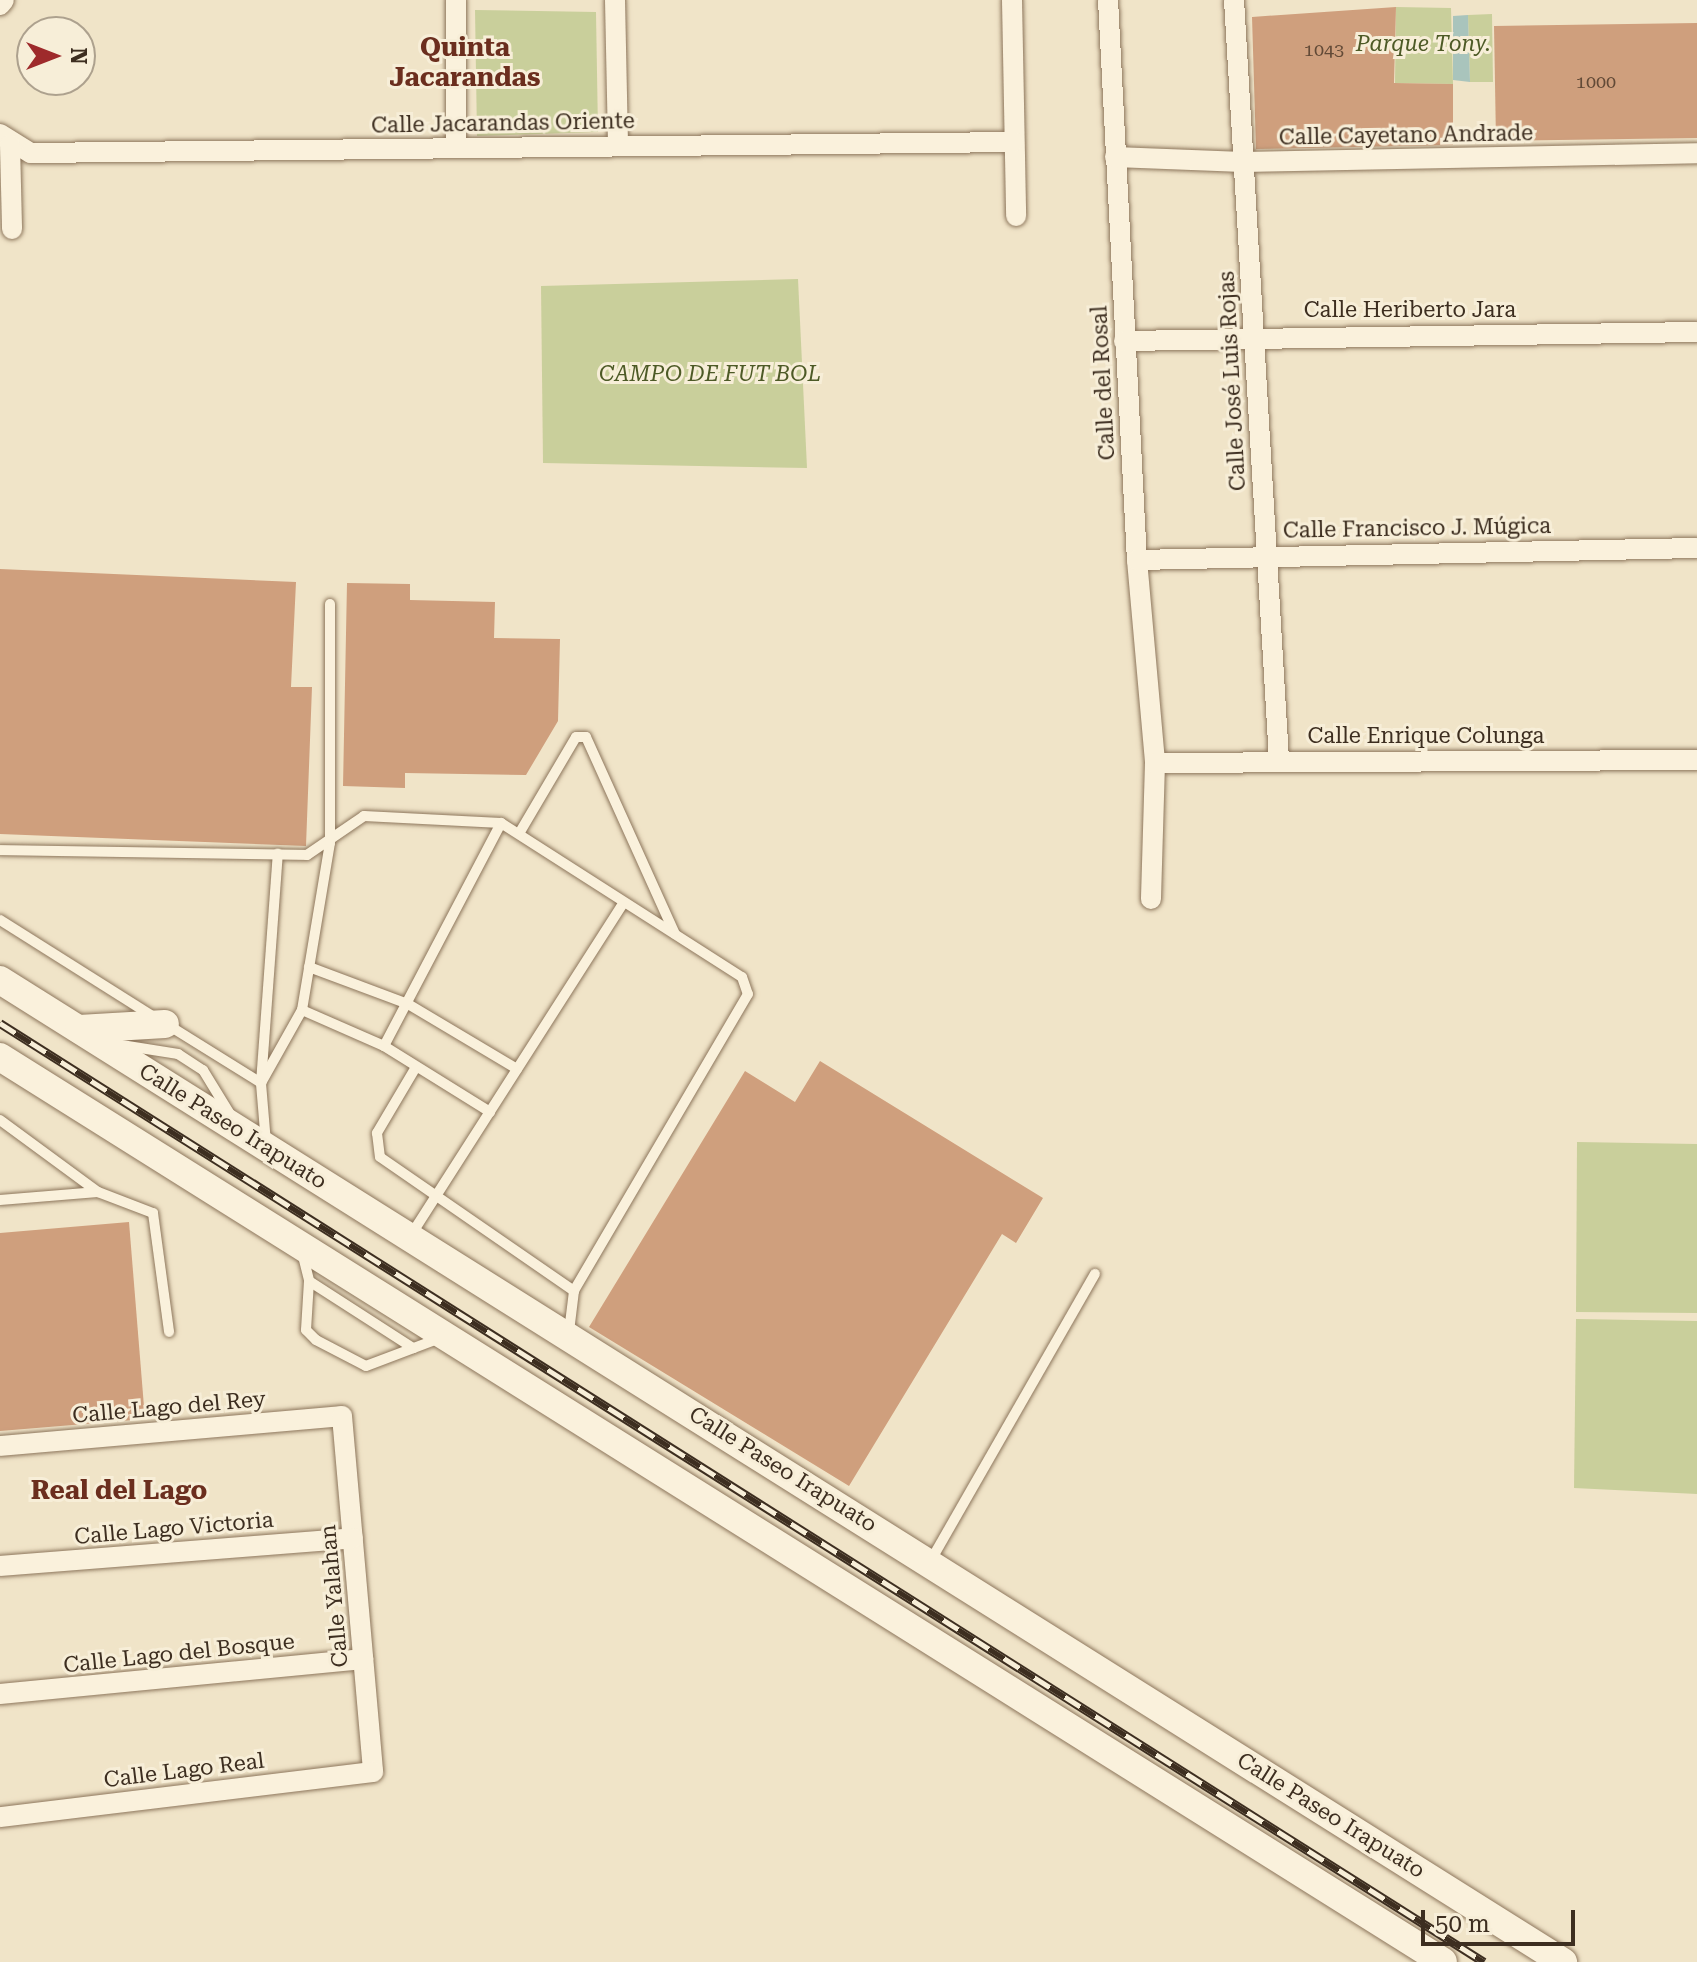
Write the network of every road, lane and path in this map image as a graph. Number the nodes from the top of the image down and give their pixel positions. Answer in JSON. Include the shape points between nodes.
{"nodes":[{"id":1,"x":4,"y":0,"type":"edge"},
{"id":2,"x":456,"y":0,"type":"edge"},
{"id":3,"x":615,"y":0,"type":"edge"},
{"id":4,"x":1012,"y":0,"type":"edge"},
{"id":5,"x":1108,"y":0,"type":"edge"},
{"id":6,"x":1234,"y":0,"type":"edge"},
{"id":7,"x":0,"y":5,"type":"edge"},
{"id":8,"x":5,"y":139,"type":"edge"},
{"id":9,"x":1013,"y":142,"type":"junction"},
{"id":10,"x":618,"y":146,"type":"junction"},
{"id":11,"x":456,"y":148,"type":"junction"},
{"id":12,"x":1697,"y":153,"type":"edge"},
{"id":13,"x":1115,"y":157,"type":"junction"},
{"id":14,"x":1243,"y":162,"type":"junction"},
{"id":15,"x":1016,"y":216,"type":"dead end"},
{"id":16,"x":12,"y":229,"type":"dead end"},
{"id":17,"x":1697,"y":332,"type":"edge"},
{"id":18,"x":1256,"y":335,"type":"junction"},
{"id":19,"x":1124,"y":341,"type":"junction"},
{"id":20,"x":1697,"y":548,"type":"edge"},
{"id":21,"x":1264,"y":554,"type":"junction"},
{"id":22,"x":1137,"y":560,"type":"junction"},
{"id":23,"x":330,"y":604,"type":"dead end"},
{"id":24,"x":1279,"y":760,"type":"junction"},
{"id":25,"x":1697,"y":760,"type":"edge"},
{"id":26,"x":1155,"y":763,"type":"junction"},
{"id":27,"x":501,"y":823,"type":"junction"},
{"id":28,"x":520,"y":832,"type":"junction"},
{"id":29,"x":330,"y":843,"type":"junction"},
{"id":30,"x":0,"y":850,"type":"edge"},
{"id":31,"x":278,"y":854,"type":"junction"},
{"id":32,"x":1151,"y":899,"type":"dead end"},
{"id":33,"x":623,"y":903,"type":"junction"},
{"id":34,"x":0,"y":920,"type":"edge"},
{"id":35,"x":676,"y":936,"type":"junction"},
{"id":36,"x":309,"y":967,"type":"junction"},
{"id":37,"x":0,"y":980,"type":"edge"},
{"id":38,"x":408,"y":1004,"type":"junction"},
{"id":39,"x":302,"y":1010,"type":"junction"},
{"id":40,"x":165,"y":1024,"type":"junction"},
{"id":41,"x":90,"y":1036,"type":"junction"},
{"id":42,"x":384,"y":1046,"type":"junction"},
{"id":43,"x":0,"y":1057,"type":"edge"},
{"id":44,"x":416,"y":1067,"type":"junction"},
{"id":45,"x":517,"y":1069,"type":"junction"},
{"id":46,"x":261,"y":1083,"type":"junction"},
{"id":47,"x":490,"y":1112,"type":"junction"},
{"id":48,"x":0,"y":1120,"type":"edge"},
{"id":49,"x":266,"y":1146,"type":"junction"},
{"id":50,"x":98,"y":1192,"type":"junction"},
{"id":51,"x":438,"y":1193,"type":"junction"},
{"id":52,"x":0,"y":1200,"type":"edge"},
{"id":53,"x":411,"y":1236,"type":"junction"},
{"id":54,"x":300,"y":1245,"type":"junction"},
{"id":55,"x":1095,"y":1274,"type":"dead end"},
{"id":56,"x":309,"y":1281,"type":"junction"},
{"id":57,"x":574,"y":1291,"type":"junction"},
{"id":58,"x":169,"y":1332,"type":"dead end"},
{"id":59,"x":445,"y":1336,"type":"junction"},
{"id":60,"x":570,"y":1336,"type":"junction"},
{"id":61,"x":413,"y":1348,"type":"junction"},
{"id":62,"x":342,"y":1416,"type":"joint"},
{"id":63,"x":0,"y":1446,"type":"edge"},
{"id":64,"x":353,"y":1538,"type":"junction"},
{"id":65,"x":930,"y":1562,"type":"junction"},
{"id":66,"x":0,"y":1566,"type":"edge"},
{"id":67,"x":363,"y":1659,"type":"junction"},
{"id":68,"x":0,"y":1694,"type":"edge"},
{"id":69,"x":373,"y":1772,"type":"joint"},
{"id":70,"x":0,"y":1817,"type":"edge"},
{"id":71,"x":1443,"y":1962,"type":"edge"},
{"id":72,"x":1563,"y":1962,"type":"edge"}],
"edges":[{"from":1,"to":7,"type":"street"},
{"from":2,"to":11,"type":"street"},
{"from":3,"to":10,"type":"street"},
{"from":4,"to":9,"type":"street"},
{"from":5,"to":13,"type":"street","name":"Calle del Rosal"},
{"from":6,"to":14,"type":"street","name":"Calle José Luis Rojas"},
{"from":8,"to":11,"type":"street","name":"Calle Jacarandas Oriente","via":[[31,153]]},
{"from":8,"to":16,"type":"street"},
{"from":9,"to":10,"type":"street","name":"Calle Jacarandas Oriente"},
{"from":9,"to":15,"type":"street"},
{"from":10,"to":11,"type":"street","name":"Calle Jacarandas Oriente"},
{"from":12,"to":14,"type":"street","name":"Calle Cayetano Andrade"},
{"from":13,"to":14,"type":"street","name":"Calle Cayetano Andrade"},
{"from":13,"to":19,"type":"street","name":"Calle del Rosal"},
{"from":14,"to":18,"type":"street","name":"Calle José Luis Rojas"},
{"from":17,"to":18,"type":"street","name":"Calle Heriberto Jara"},
{"from":18,"to":19,"type":"street","name":"Calle Heriberto Jara"},
{"from":18,"to":21,"type":"street","name":"Calle José Luis Rojas"},
{"from":19,"to":22,"type":"street","name":"Calle del Rosal"},
{"from":20,"to":21,"type":"street","name":"Calle Francisco J. Múgica"},
{"from":21,"to":22,"type":"street","name":"Calle Francisco J. Múgica"},
{"from":21,"to":24,"type":"street","name":"Calle José Luis Rojas"},
{"from":22,"to":26,"type":"street","name":"Calle del Rosal"},
{"from":23,"to":29,"type":"lane"},
{"from":24,"to":25,"type":"street","name":"Calle Enrique Colunga"},
{"from":24,"to":26,"type":"street","name":"Calle Enrique Colunga"},
{"from":26,"to":32,"type":"street","name":"Calle del Rosal"},
{"from":27,"to":28,"type":"lane"},
{"from":27,"to":29,"type":"lane","via":[[364,816],[342,826]]},
{"from":27,"to":38,"type":"lane"},
{"from":28,"to":33,"type":"lane"},
{"from":28,"to":35,"type":"lane","via":[[581,734]]},
{"from":29,"to":31,"type":"lane","via":[[307,855]]},
{"from":29,"to":36,"type":"lane"},
{"from":30,"to":31,"type":"lane"},
{"from":31,"to":46,"type":"lane"},
{"from":33,"to":35,"type":"lane"},
{"from":33,"to":45,"type":"lane"},
{"from":34,"to":40,"type":"lane"},
{"from":35,"to":57,"type":"lane","via":[[742,977],[748,994]]},
{"from":36,"to":38,"type":"lane"},
{"from":36,"to":39,"type":"lane"},
{"from":37,"to":41,"type":"main road","name":"Calle Paseo Irapuato"},
{"from":38,"to":42,"type":"lane"},
{"from":38,"to":45,"type":"lane"},
{"from":39,"to":42,"type":"lane"},
{"from":39,"to":46,"type":"lane"},
{"from":40,"to":41,"type":"main road"},
{"from":40,"to":46,"type":"lane"},
{"from":41,"to":49,"type":"main road","name":"Calle Paseo Irapuato"},
{"from":42,"to":44,"type":"lane"},
{"from":43,"to":54,"type":"main road"},
{"from":44,"to":47,"type":"lane"},
{"from":44,"to":51,"type":"lane","via":[[375,1146],[380,1157]]},
{"from":45,"to":47,"type":"lane"},
{"from":46,"to":49,"type":"lane"},
{"from":47,"to":51,"type":"lane"},
{"from":48,"to":50,"type":"lane"},
{"from":49,"to":53,"type":"main road","name":"Calle Paseo Irapuato"},
{"from":50,"to":52,"type":"lane"},
{"from":50,"to":58,"type":"lane","via":[[153,1213]]},
{"from":51,"to":53,"type":"lane"},
{"from":51,"to":57,"type":"lane"},
{"from":53,"to":60,"type":"main road","name":"Calle Paseo Irapuato"},
{"from":54,"to":56,"type":"lane"},
{"from":54,"to":59,"type":"main road"},
{"from":55,"to":65,"type":"lane"},
{"from":56,"to":61,"type":"lane"},
{"from":56,"to":61,"type":"lane","via":[[306,1330],[316,1340],[366,1366]]},
{"from":57,"to":60,"type":"lane","via":[[566,1321]]},
{"from":59,"to":61,"type":"lane"},
{"from":59,"to":71,"type":"main road"},
{"from":60,"to":65,"type":"main road","name":"Calle Paseo Irapuato"},
{"from":62,"to":63,"type":"street","name":"Calle Lago del Rey"},
{"from":62,"to":64,"type":"street","name":"Calle Yalahan"},
{"from":64,"to":66,"type":"street","name":"Calle Lago Victoria"},
{"from":64,"to":67,"type":"street","name":"Calle Yalahan"},
{"from":65,"to":72,"type":"main road","name":"Calle Paseo Irapuato"},
{"from":67,"to":68,"type":"street","name":"Calle Lago del Bosque"},
{"from":67,"to":69,"type":"street","name":"Calle Yalahan"},
{"from":69,"to":70,"type":"street","name":"Calle Lago Real"}]}
